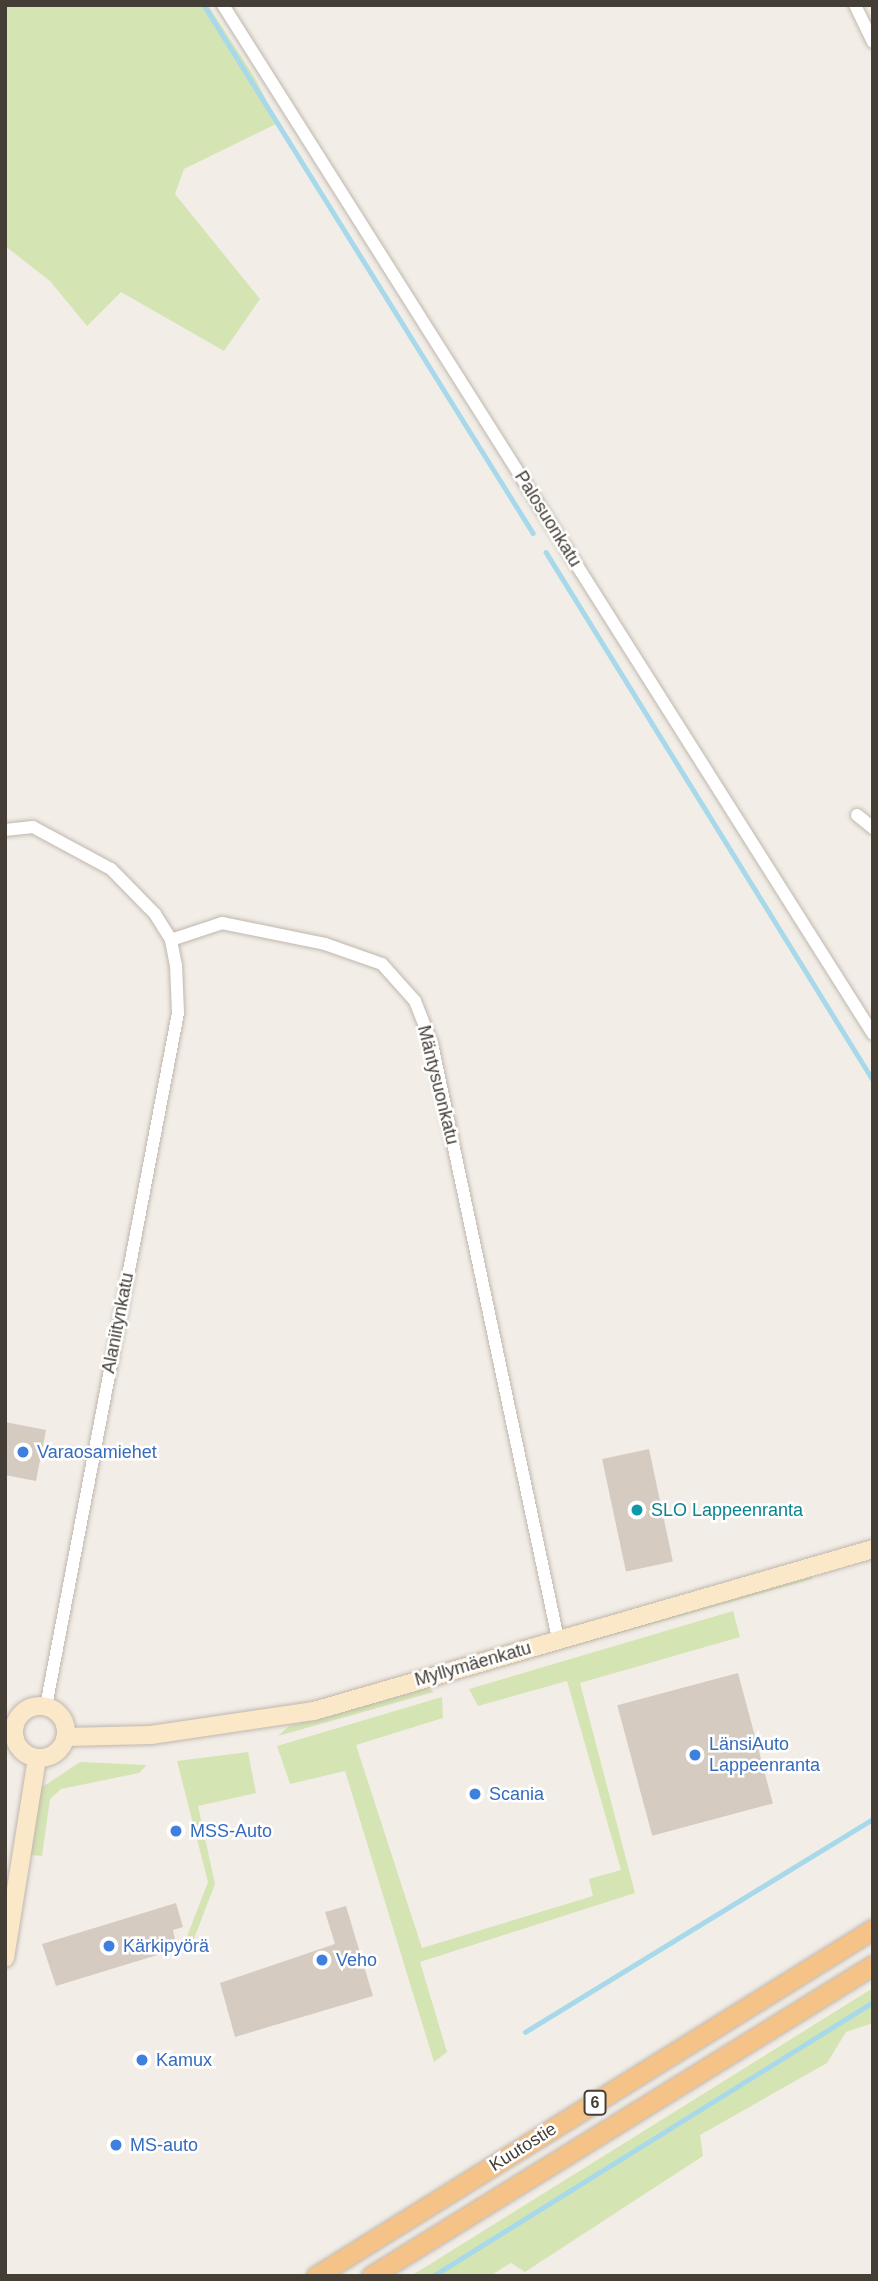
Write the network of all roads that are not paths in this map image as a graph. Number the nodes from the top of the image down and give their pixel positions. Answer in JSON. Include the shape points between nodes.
{"nodes":[{"id":1,"x":223,"y":5,"type":"edge"},
{"id":2,"x":855,"y":5,"type":"edge"},
{"id":3,"x":873,"y":42,"type":"edge"},
{"id":4,"x":857,"y":815,"type":"dead end"},
{"id":5,"x":873,"y":828,"type":"edge"},
{"id":6,"x":5,"y":830,"type":"edge"},
{"id":7,"x":171,"y":940,"type":"junction"},
{"id":8,"x":873,"y":1034,"type":"edge"},
{"id":9,"x":873,"y":1549,"type":"edge"},
{"id":10,"x":558,"y":1639,"type":"junction"},
{"id":11,"x":46,"y":1706,"type":"junction"},
{"id":12,"x":9,"y":1730,"type":"edge"},
{"id":13,"x":66,"y":1737,"type":"junction"},
{"id":14,"x":37,"y":1759,"type":"junction"},
{"id":15,"x":873,"y":1929,"type":"edge"},
{"id":16,"x":5,"y":1958,"type":"edge"},
{"id":17,"x":873,"y":1965,"type":"edge"},
{"id":18,"x":316,"y":2276,"type":"edge"},
{"id":19,"x":371,"y":2276,"type":"edge"}],
"edges":[{"from":1,"to":8,"type":"street","name":"Palosuonkatu"},
{"from":2,"to":3,"type":"street"},
{"from":4,"to":5,"type":"street"},
{"from":6,"to":7,"type":"street","via":[[33,827],[111,869],[136,891]]},
{"from":7,"to":10,"type":"street","name":"Mäntysuonkatu","via":[[222,923],[325,944],[382,964],[415,1000],[432,1044]]},
{"from":7,"to":11,"type":"street","name":"Alaniitynkatu","via":[[178,1013]]},
{"from":9,"to":10,"type":"main road","name":"Myllymäenkatu"},
{"from":10,"to":13,"type":"main road","name":"Myllymäenkatu","via":[[255,1723]]},
{"from":11,"to":12,"type":"main road","via":[[19,1716]]},
{"from":11,"to":13,"type":"main road","via":[[58,1713]]},
{"from":12,"to":14,"type":"main road","via":[[20,1750]]},
{"from":13,"to":14,"type":"main road","via":[[50,1757]]},
{"from":14,"to":16,"type":"main road"},
{"from":15,"to":18,"type":"highway","name":"Kuutostie","number":"6"},
{"from":17,"to":19,"type":"highway","name":"Kuutostie","number":"6"}]}
